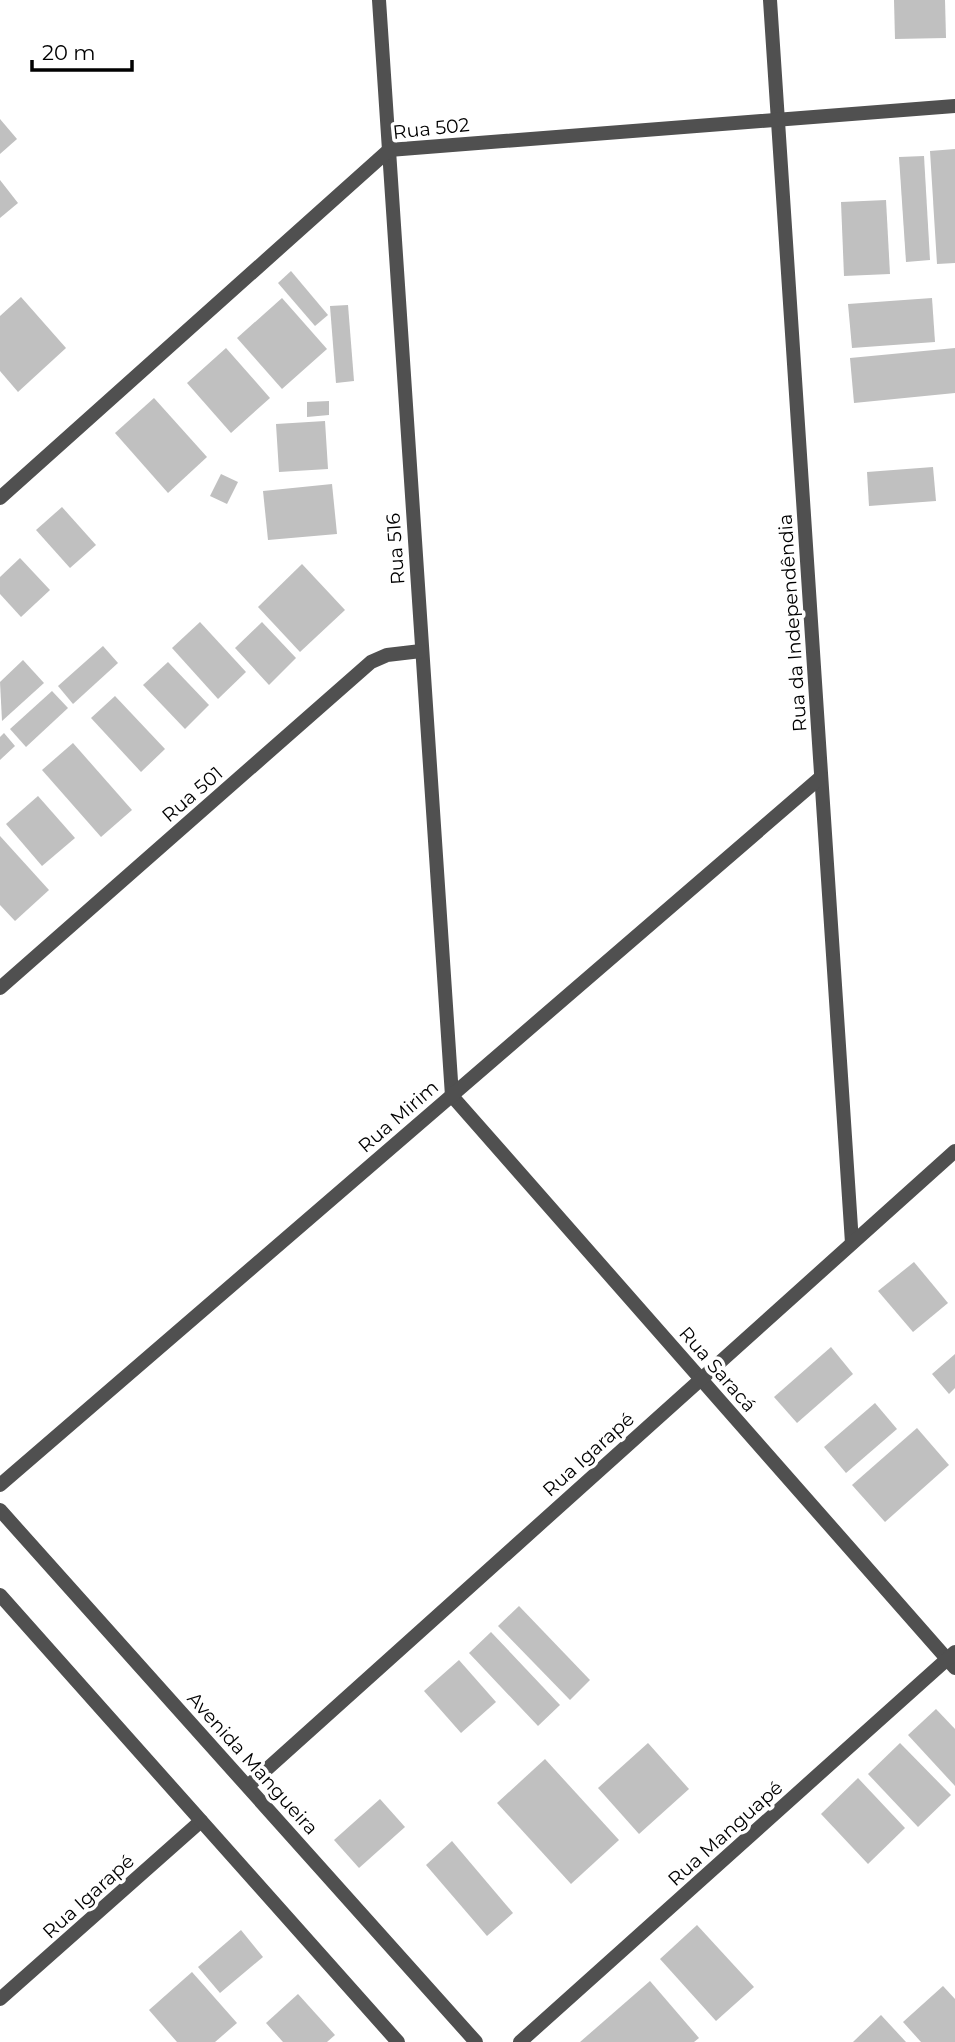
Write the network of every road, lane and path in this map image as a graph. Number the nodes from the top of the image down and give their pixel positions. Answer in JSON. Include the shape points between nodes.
{"nodes":[{"id":1,"x":379,"y":0,"type":"edge"},
{"id":2,"x":770,"y":0,"type":"edge"},
{"id":3,"x":955,"y":106,"type":"edge"},
{"id":4,"x":778,"y":120,"type":"junction"},
{"id":5,"x":389,"y":150,"type":"junction"},
{"id":6,"x":0,"y":498,"type":"edge"},
{"id":7,"x":421,"y":651,"type":"junction"},
{"id":8,"x":821,"y":777,"type":"junction"},
{"id":9,"x":0,"y":988,"type":"edge"},
{"id":10,"x":452,"y":1096,"type":"junction"},
{"id":11,"x":955,"y":1151,"type":"edge"},
{"id":12,"x":852,"y":1243,"type":"junction"},
{"id":13,"x":701,"y":1379,"type":"junction"},
{"id":14,"x":0,"y":1485,"type":"edge"},
{"id":15,"x":0,"y":1510,"type":"edge"},
{"id":16,"x":0,"y":1594,"type":"edge"},
{"id":17,"x":952,"y":1660,"type":"edge"},
{"id":18,"x":248,"y":1786,"type":"junction"},
{"id":19,"x":201,"y":1821,"type":"junction"},
{"id":20,"x":0,"y":1999,"type":"edge"},
{"id":21,"x":398,"y":2042,"type":"edge"},
{"id":22,"x":476,"y":2042,"type":"edge"},
{"id":23,"x":520,"y":2042,"type":"edge"}],
"edges":[{"from":1,"to":5,"type":"street","name":"Rua 516"},
{"from":2,"to":4,"type":"street","name":"Rua da Independêndia"},
{"from":3,"to":4,"type":"street","name":"Rua 502"},
{"from":4,"to":5,"type":"street","name":"Rua 502"},
{"from":4,"to":8,"type":"street","name":"Rua da Independêndia"},
{"from":5,"to":6,"type":"street","name":"Rua 502"},
{"from":5,"to":7,"type":"street","name":"Rua 516"},
{"from":7,"to":9,"type":"street","name":"Rua 501","via":[[371,662]]},
{"from":7,"to":10,"type":"street","name":"Rua 516"},
{"from":8,"to":10,"type":"street","name":"Rua Mirim"},
{"from":8,"to":12,"type":"street","name":"Rua da Independêndia"},
{"from":10,"to":13,"type":"street","name":"Rua Saracá"},
{"from":10,"to":14,"type":"street","name":"Rua Mirim"},
{"from":11,"to":12,"type":"street","name":"Rua Igarapé"},
{"from":12,"to":13,"type":"street","name":"Rua Igarapé"},
{"from":13,"to":17,"type":"street","name":"Rua Saracá"},
{"from":13,"to":18,"type":"street","name":"Rua Igarapé"},
{"from":15,"to":18,"type":"street","name":"Avenida Mangueira"},
{"from":16,"to":19,"type":"street"},
{"from":17,"to":23,"type":"street","name":"Rua Manguapé"},
{"from":18,"to":22,"type":"street","name":"Avenida Mangueira"},
{"from":19,"to":20,"type":"street","name":"Rua Igarapé"},
{"from":19,"to":21,"type":"street"}]}
